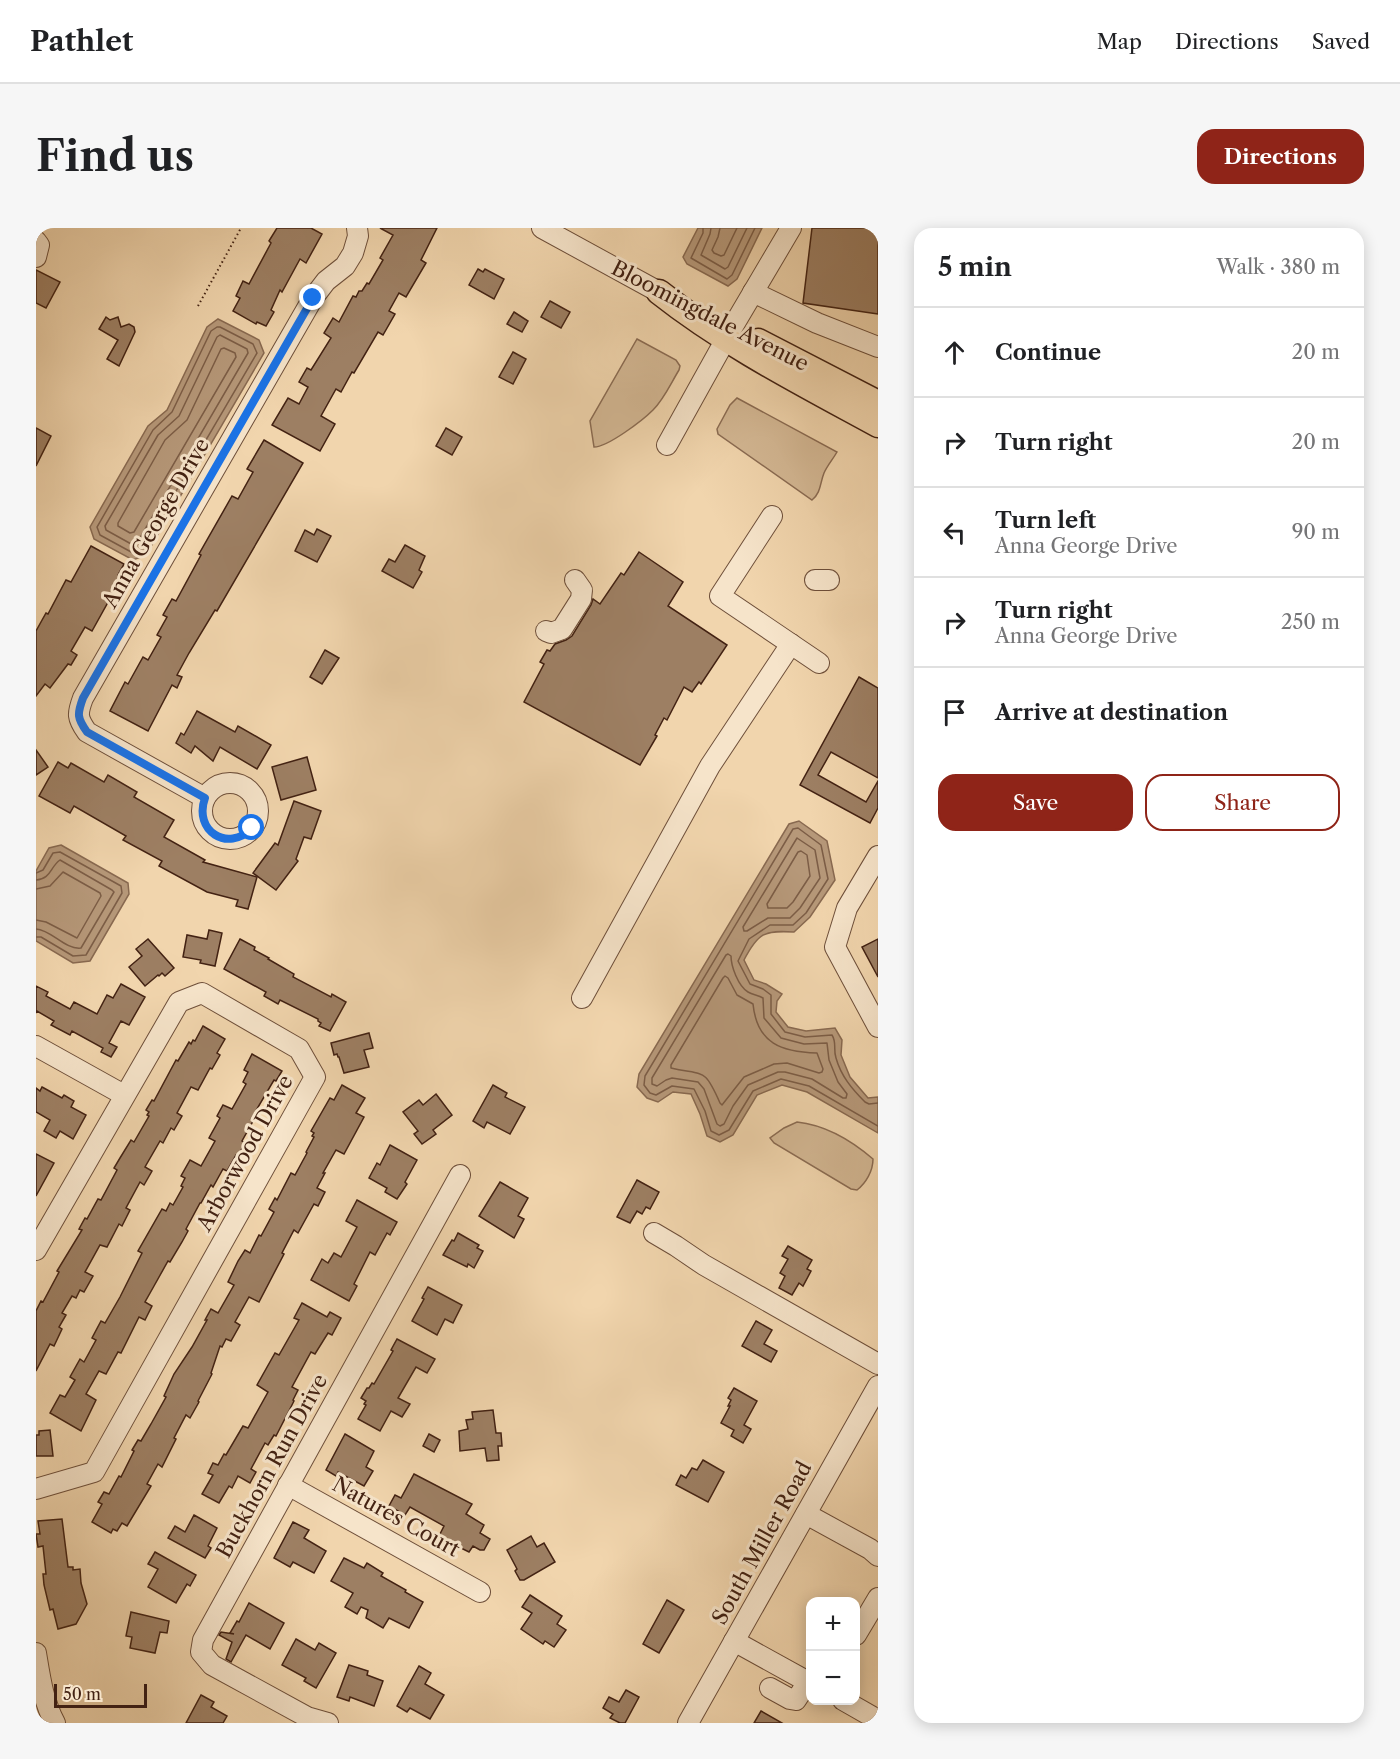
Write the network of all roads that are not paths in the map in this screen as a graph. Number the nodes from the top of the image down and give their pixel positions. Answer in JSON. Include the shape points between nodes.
{"nodes":[{"id":1,"x":357,"y":228,"type":"edge"},
{"id":2,"x":542,"y":228,"type":"edge"},
{"id":3,"x":791,"y":228,"type":"edge"},
{"id":4,"x":36,"y":241,"type":"edge"},
{"id":5,"x":36,"y":257,"type":"edge"},
{"id":6,"x":659,"y":292,"type":"joint"},
{"id":7,"x":753,"y":292,"type":"junction"},
{"id":8,"x":729,"y":333,"type":"junction"},
{"id":9,"x":878,"y":346,"type":"edge"},
{"id":10,"x":878,"y":404,"type":"edge"},
{"id":11,"x":878,"y":425,"type":"edge"},
{"id":12,"x":667,"y":445,"type":"dead end"},
{"id":13,"x":772,"y":516,"type":"dead end"},
{"id":14,"x":575,"y":580,"type":"dead end"},
{"id":15,"x":546,"y":632,"type":"dead end"},
{"id":16,"x":791,"y":644,"type":"junction"},
{"id":17,"x":819,"y":663,"type":"dead end"},
{"id":18,"x":205,"y":798,"type":"dead end"},
{"id":19,"x":878,"y":856,"type":"edge"},
{"id":20,"x":582,"y":998,"type":"dead end"},
{"id":21,"x":878,"y":1027,"type":"edge"},
{"id":22,"x":36,"y":1046,"type":"edge"},
{"id":23,"x":124,"y":1095,"type":"junction"},
{"id":24,"x":460,"y":1175,"type":"dead end"},
{"id":25,"x":41,"y":1228,"type":"edge"},
{"id":26,"x":654,"y":1233,"type":"dead end"},
{"id":27,"x":36,"y":1250,"type":"edge"},
{"id":28,"x":878,"y":1364,"type":"edge"},
{"id":29,"x":878,"y":1386,"type":"edge"},
{"id":30,"x":288,"y":1485,"type":"junction"},
{"id":31,"x":36,"y":1489,"type":"edge"},
{"id":32,"x":806,"y":1514,"type":"junction"},
{"id":33,"x":878,"y":1556,"type":"edge"},
{"id":34,"x":480,"y":1592,"type":"dead end"},
{"id":35,"x":878,"y":1598,"type":"edge"},
{"id":36,"x":860,"y":1627,"type":"edge"},
{"id":37,"x":734,"y":1641,"type":"junction"},
{"id":38,"x":36,"y":1653,"type":"edge"},
{"id":39,"x":806,"y":1680,"type":"edge"},
{"id":40,"x":806,"y":1686,"type":"edge"},
{"id":41,"x":770,"y":1688,"type":"dead end"},
{"id":42,"x":850,"y":1705,"type":"edge"},
{"id":43,"x":878,"y":1720,"type":"edge"},
{"id":44,"x":55,"y":1723,"type":"edge"},
{"id":45,"x":328,"y":1723,"type":"edge"},
{"id":46,"x":688,"y":1723,"type":"edge"}],
"edges":[{"from":1,"to":18,"type":"street","name":"Anna George Drive","via":[[354,253],[313,298],[79,708],[79,720],[87,732]]},
{"from":2,"to":6,"type":"street","name":"Bloomingdale Avenue"},
{"from":3,"to":7,"type":"street"},
{"from":4,"to":5,"type":"street"},
{"from":6,"to":8,"type":"main road","via":[[681,309]]},
{"from":7,"to":8,"type":"street"},
{"from":7,"to":9,"type":"street","via":[[817,323]]},
{"from":8,"to":10,"type":"main road","name":"Bloomingdale Avenue"},
{"from":8,"to":11,"type":"main road","via":[[780,371]]},
{"from":8,"to":12,"type":"street"},
{"from":13,"to":16,"type":"street","via":[[720,596]]},
{"from":14,"to":15,"type":"street","via":[[582,590],[581,598],[562,629]]},
{"from":16,"to":17,"type":"street"},
{"from":16,"to":20,"type":"street","via":[[710,766]]},
{"from":19,"to":21,"type":"street","via":[[847,908],[836,947]]},
{"from":22,"to":23,"type":"street"},
{"from":23,"to":25,"type":"street","name":"Arborwood Drive"},
{"from":23,"to":31,"type":"street","name":"Arborwood Drive","via":[[179,1002],[202,993],[299,1049],[315,1077],[94,1472]]},
{"from":24,"to":30,"type":"street","name":"Buckhorn Run Drive"},
{"from":25,"to":27,"type":"street","name":"Arborwood Drive"},
{"from":26,"to":28,"type":"street"},
{"from":29,"to":32,"type":"street","name":"South Miller Road"},
{"from":30,"to":34,"type":"street","name":"Natures Court"},
{"from":30,"to":45,"type":"street","name":"Buckhorn Run Drive","via":[[203,1640],[201,1652],[212,1665],[308,1717]]},
{"from":32,"to":33,"type":"street"},
{"from":32,"to":37,"type":"street","name":"South Miller Road"},
{"from":35,"to":36,"type":"street"},
{"from":37,"to":39,"type":"street"},
{"from":37,"to":46,"type":"street","name":"South Miller Road"},
{"from":38,"to":44,"type":"street","via":[[43,1693]]},
{"from":40,"to":41,"type":"street","via":[[796,1700]]},
{"from":42,"to":43,"type":"street"}]}
